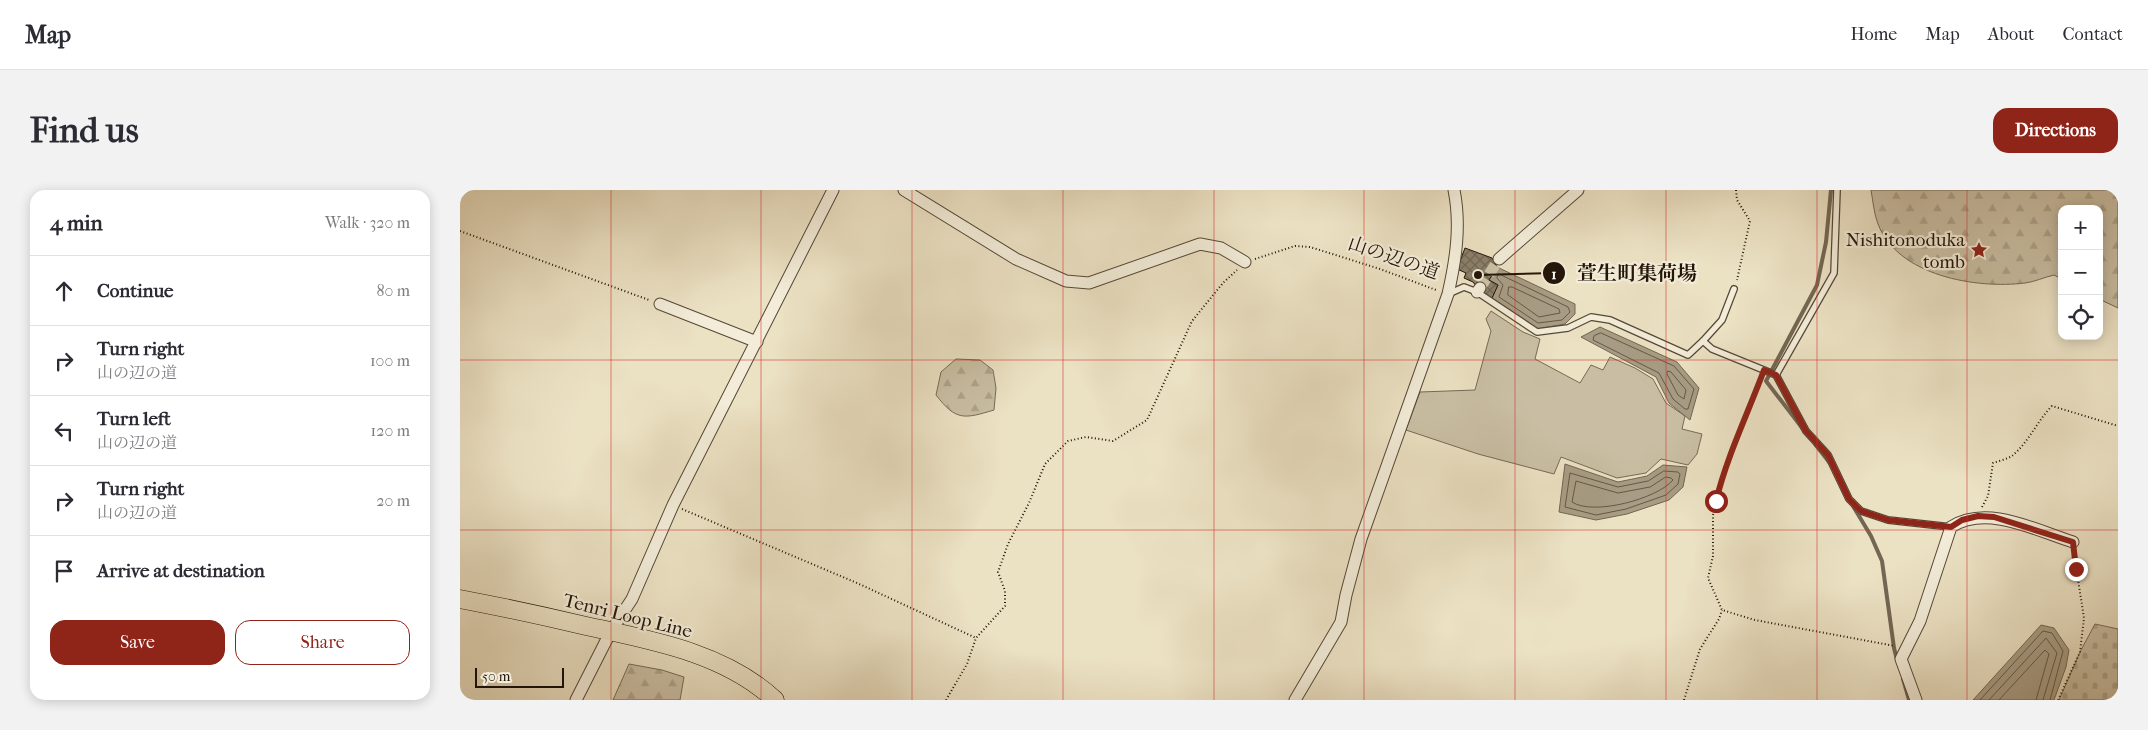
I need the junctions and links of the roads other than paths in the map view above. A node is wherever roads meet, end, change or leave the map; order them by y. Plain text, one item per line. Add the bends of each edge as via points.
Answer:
1 (834, 190) edge
2 (904, 190) edge
3 (1454, 190) edge
4 (1578, 190) edge
5 (1836, 190) edge
6 (1499, 260) tunnel mouth
7 (1245, 262) road end
8 (1734, 289) road end
9 (1448, 294) junction
10 (660, 304) road end
11 (1703, 340) junction
12 (756, 342) junction
13 (1776, 375) junction
14 (1951, 527) junction
15 (2073, 542) road end
16 (460, 599) edge
17 (611, 631) junction
18 (576, 700) edge
19 (775, 700) edge
20 (1295, 700) edge
21 (1916, 700) edge

1 - 12 street
2 - 7 street via 1016,259 1066,281 1089,283 1200,244 1221,248
3 - 9 street via 1458,234
4 - 6 street
5 - 13 lane via 1834,273
8 - 11 lane via 1722,320
9 - 11 lane, 山の辺の道 via 1464,287 1478,290 1537,332 1568,328 1591,317 1610,320 1688,355
9 - 20 street via 1361,539 1341,622
10 - 12 street
11 - 13 lane via 1712,349
12 - 17 street via 673,505 632,599
13 - 14 lane via 1806,431 1828,455 1849,499 1861,511 1888,520
14 - 15 street via 1978,516 1994,517
14 - 21 street via 1920,621 1901,659
16 - 17 main road, Tenri Loop Line
17 - 18 street
17 - 19 main road, Tenri Loop Line via 688,651 746,677

